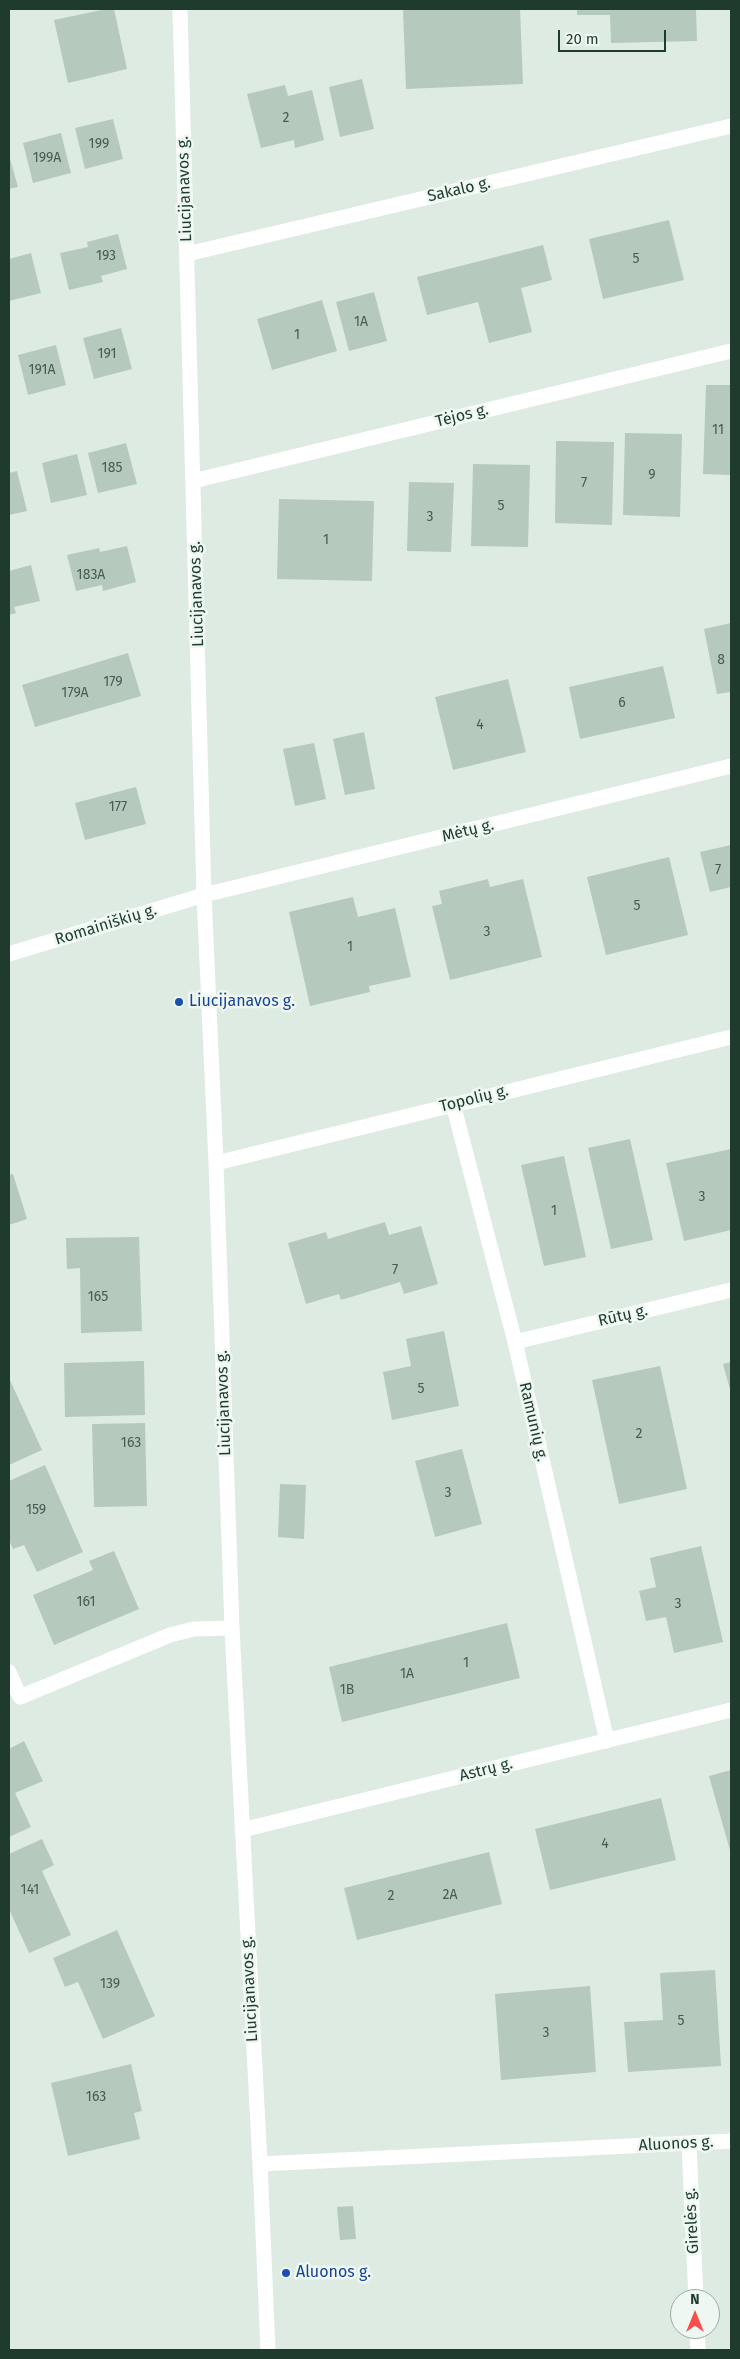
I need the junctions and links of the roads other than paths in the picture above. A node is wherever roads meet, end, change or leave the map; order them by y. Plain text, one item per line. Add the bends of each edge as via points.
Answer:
1 (180, 9) edge
2 (731, 126) edge
3 (187, 254) junction
4 (731, 350) edge
5 (194, 481) junction
6 (731, 766) edge
7 (204, 895) junction
8 (9, 954) edge
9 (731, 1036) edge
10 (453, 1104) junction
11 (216, 1163) junction
12 (731, 1290) edge
13 (514, 1342) junction
14 (232, 1628) junction
15 (9, 1672) edge
16 (14, 1700) edge
17 (731, 1710) edge
18 (607, 1741) junction
19 (242, 1830) junction
20 (731, 2142) edge
21 (689, 2144) junction
22 (260, 2164) junction
23 (696, 2289) edge
24 (268, 2350) edge

1 - 3 street, Liucijanavos g.
2 - 3 street, Sakalo g.
3 - 5 street, Liucijanavos g.
4 - 5 street, Tėjos g.
5 - 7 street, Liucijanavos g.
6 - 7 street, Mėtų g.
7 - 8 street, Romainiškių g.
7 - 11 street, Liucijanavos g.
9 - 10 street, Topolių g.
10 - 11 street, Topolių g.
10 - 13 street, Ramunių g.
11 - 14 street, Liucijanavos g.
12 - 13 street, Rūtų g.
13 - 18 street, Ramunių g.
14 - 16 street via 194,1629 170,1635
14 - 19 street, Liucijanavos g.
15 - 16 street
17 - 18 street, Astrų g.
18 - 19 street, Astrų g.
19 - 22 street, Liucijanavos g.
20 - 21 street, Aluonos g.
21 - 22 street, Aluonos g.
21 - 23 street, Girelės g.
22 - 24 street, Liucijanavos g.

